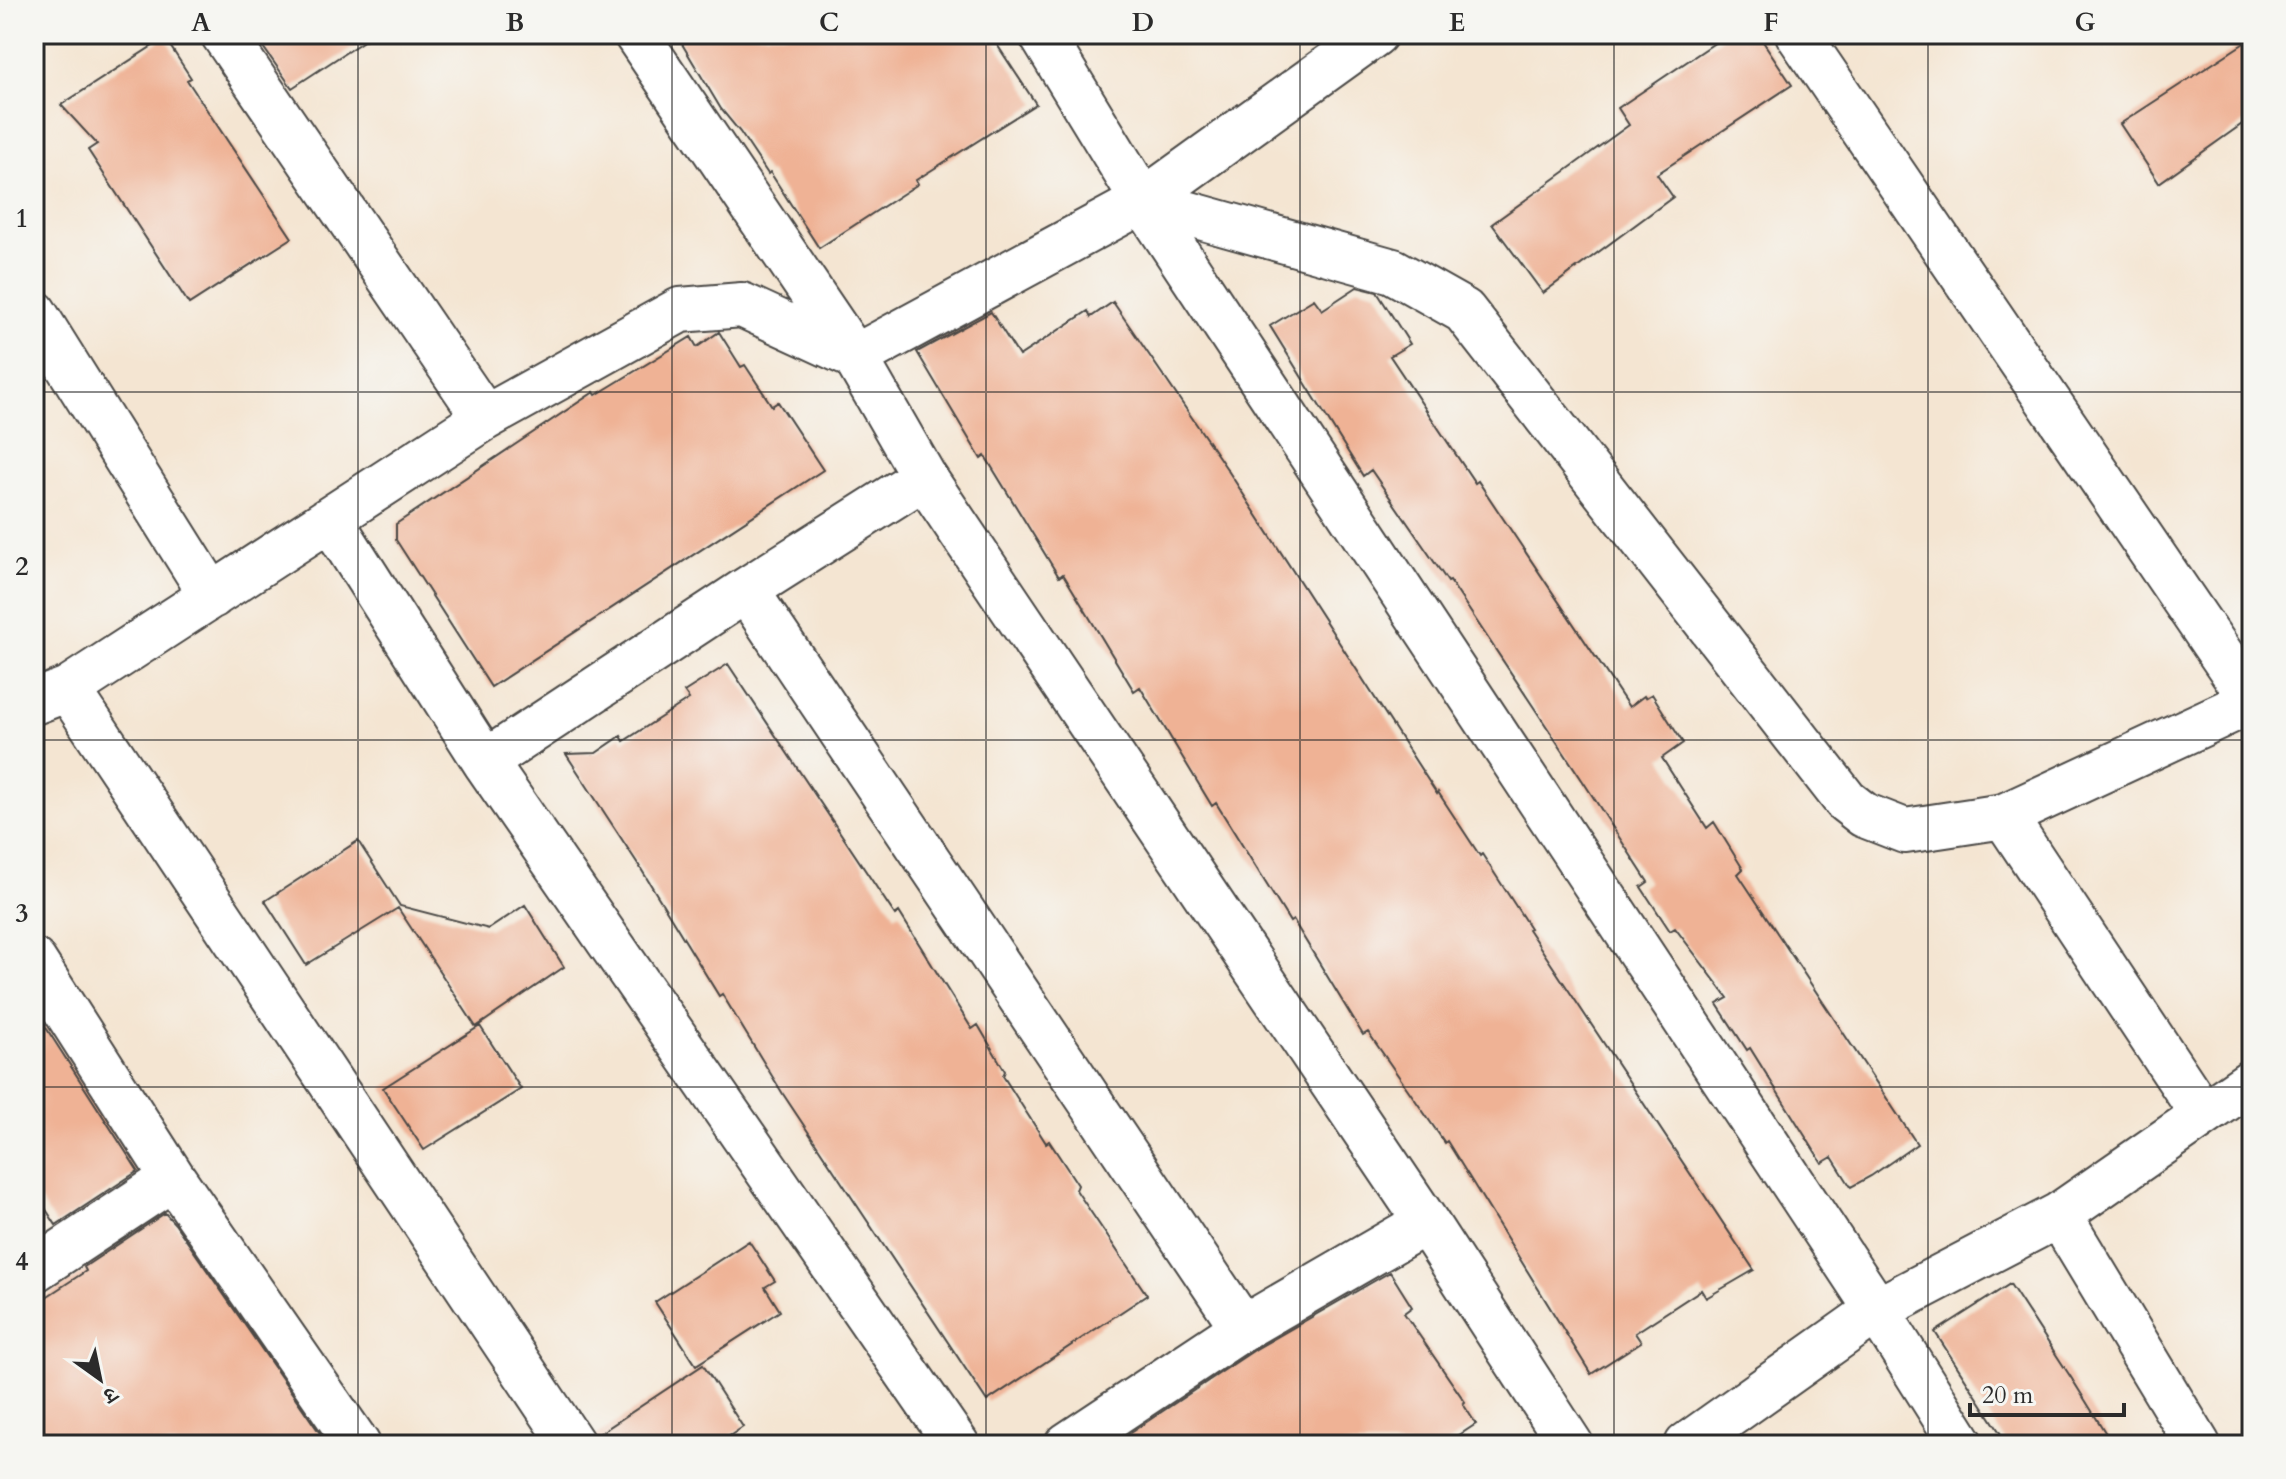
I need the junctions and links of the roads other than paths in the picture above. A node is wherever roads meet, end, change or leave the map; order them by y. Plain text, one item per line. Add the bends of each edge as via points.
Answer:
1 (223, 34) edge
2 (636, 34) edge
3 (1041, 34) edge
4 (1375, 34) edge
5 (1798, 34) edge
6 (1143, 201) junction
7 (34, 312) edge
8 (855, 357) junction
9 (485, 418) junction
10 (924, 477) junction
11 (330, 519) junction
12 (746, 590) junction
13 (212, 596) junction
14 (51, 696) edge
15 (2252, 700) edge
16 (485, 762) junction
17 (2004, 816) junction
18 (34, 961) edge
19 (2252, 1081) edge
20 (2203, 1115) junction
21 (173, 1178) junction
22 (2059, 1215) junction
23 (1426, 1222) junction
24 (34, 1270) edge
25 (1877, 1310) junction
26 (1243, 1328) junction
27 (358, 1445) edge
28 (573, 1445) edge
29 (957, 1445) edge
30 (1067, 1445) edge
31 (1571, 1445) edge
32 (1687, 1445) edge
33 (1962, 1445) edge
34 (2198, 1445) edge

1 - 9 street
2 - 8 street
3 - 6 street
4 - 6 street
5 - 15 street
6 - 8 street
6 - 17 street via 1393,271 1464,311 1846,801 1864,815 1905,831
6 - 25 street
7 - 13 street
8 - 9 street via 742,305 680,310
8 - 10 street
9 - 11 street
10 - 12 street
10 - 23 street
11 - 13 street
11 - 16 street
12 - 16 street
12 - 26 street
13 - 14 street
14 - 28 street
15 - 17 street
16 - 29 street
17 - 20 street
18 - 21 street
19 - 20 street
20 - 22 street
21 - 24 street
21 - 27 street
22 - 25 street
22 - 34 street
23 - 26 street
23 - 31 street
25 - 32 street
25 - 33 street
26 - 30 street

